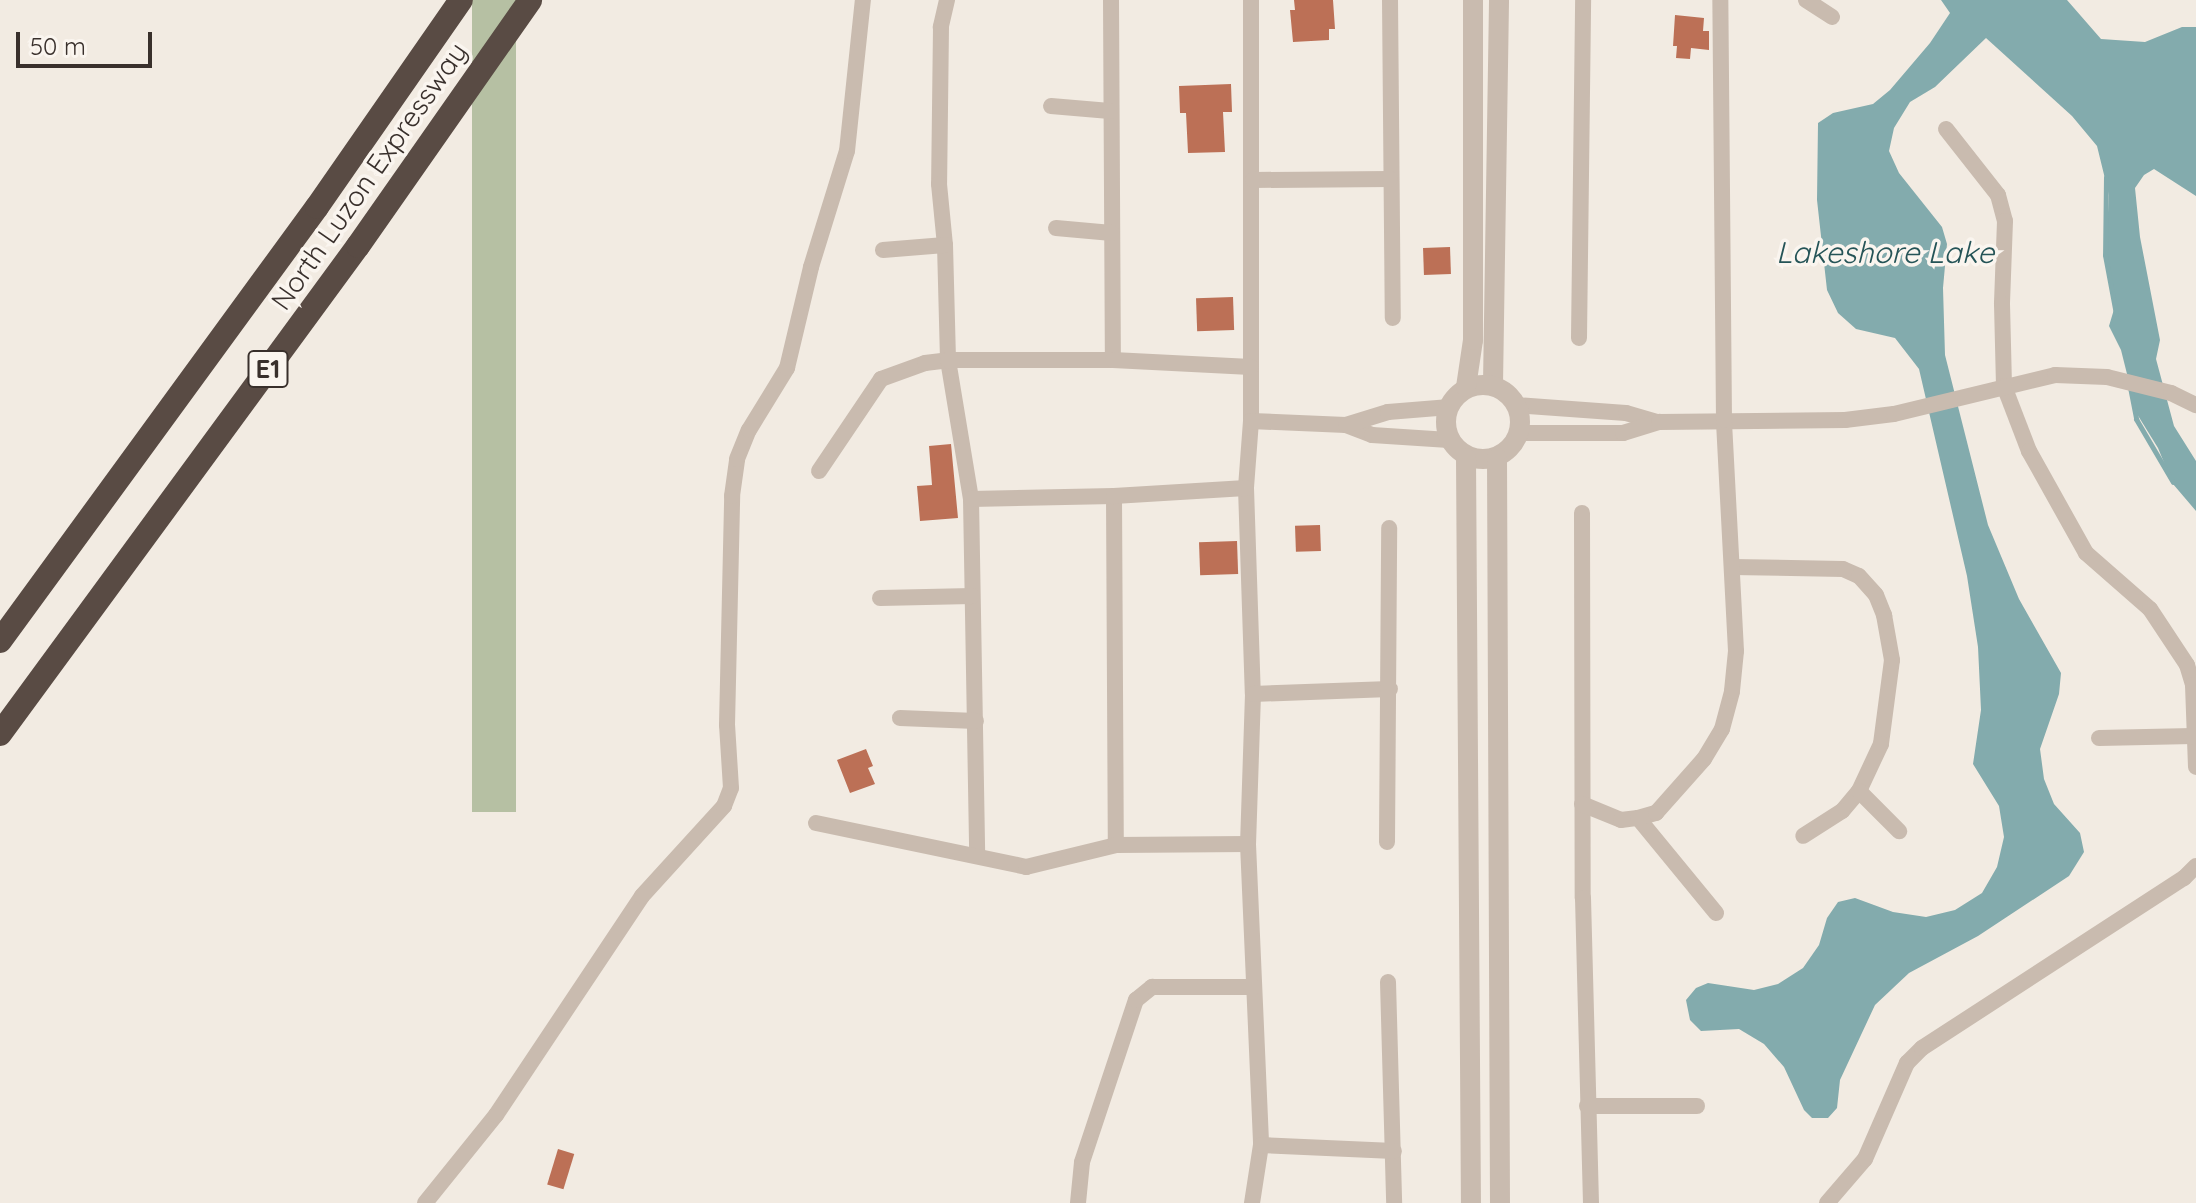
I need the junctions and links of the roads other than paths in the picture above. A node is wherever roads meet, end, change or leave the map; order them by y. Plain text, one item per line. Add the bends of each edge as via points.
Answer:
1 (461, 0) edge
2 (530, 0) edge
3 (863, 0) edge
4 (947, 0) edge
5 (1111, 0) edge
6 (1251, 0) edge
7 (1390, 0) edge
8 (1473, 0) edge
9 (1499, 0) edge
10 (1583, 0) edge
11 (1720, 0) edge
12 (1806, 0) edge
13 (1832, 17) dead end
14 (1051, 106) dead end
15 (1110, 111) junction
16 (1946, 129) dead end
17 (1390, 179) junction
18 (1253, 180) junction
19 (1056, 228) dead end
20 (1112, 233) junction
21 (945, 245) junction
22 (883, 250) dead end
23 (1393, 318) dead end
24 (1579, 338) dead end
25 (948, 360) junction
26 (1113, 360) junction
27 (1251, 367) junction
28 (1493, 384) junction
29 (2004, 386) junction
30 (1466, 387) junction
31 (1515, 405) junction
32 (2196, 405) edge
33 (1450, 407) junction
34 (1724, 420) junction
35 (1251, 421) junction
36 (1659, 422) junction
37 (1346, 425) junction
38 (1519, 433) junction
39 (1449, 440) junction
40 (1466, 458) junction
41 (1497, 458) junction
42 (819, 471) dead end
43 (1246, 488) junction
44 (1114, 496) junction
45 (971, 499) junction
46 (1582, 513) dead end
47 (1389, 528) dead end
48 (1732, 567) junction
49 (972, 596) junction
50 (880, 598) dead end
51 (0, 641) edge
52 (1390, 689) junction
53 (1253, 694) junction
54 (900, 718) dead end
55 (976, 721) junction
56 (0, 734) edge
57 (2193, 736) junction
58 (2099, 738) dead end
59 (2196, 767) edge
60 (1859, 791) junction
61 (1582, 804) junction
62 (1638, 818) junction
63 (816, 823) dead end
64 (1899, 831) dead end
65 (1803, 836) dead end
66 (1387, 842) dead end
67 (1248, 844) junction
68 (1116, 845) junction
69 (977, 856) junction
70 (2196, 866) edge
71 (1716, 913) dead end
72 (1388, 982) dead end
73 (1254, 987) junction
74 (1587, 1106) junction
75 (1697, 1106) dead end
76 (1261, 1145) junction
77 (1394, 1151) junction
78 (425, 1203) edge
79 (1078, 1203) edge
80 (1252, 1203) edge
81 (1394, 1203) edge
82 (1471, 1203) edge
83 (1500, 1203) edge
84 (1591, 1203) edge
85 (1827, 1203) edge

1 - 51 highway, North Luzon Expressway / E1
2 - 56 highway, North Luzon Expressway / E1 via 358,246
3 - 78 street via 847,151 787,368 737,459 727,725 731,788 724,806 642,896 496,1115
4 - 21 street via 941,27 939,184
5 - 15 street
6 - 18 street
7 - 17 street
8 - 30 street via 1473,340
9 - 28 street
10 - 24 street
11 - 34 street
12 - 13 street
14 - 15 street
15 - 20 street
16 - 29 street via 1998,195 2005,221
17 - 18 street
17 - 23 street
18 - 27 street
19 - 20 street
20 - 26 street
21 - 22 street
21 - 25 street
25 - 26 street
25 - 42 street via 881,379
25 - 45 street
26 - 27 street
27 - 35 street
28 - 30 street
28 - 31 street
29 - 32 street via 2055,375 2107,377
29 - 34 street via 1925,409 1845,420
29 - 57 street via 2029,451 2086,553 2150,609 2187,665 2193,685
30 - 33 street
31 - 36 street via 1626,413
31 - 38 street
33 - 37 street via 1388,412
33 - 39 street
34 - 36 street
34 - 48 street
35 - 37 street
35 - 43 street
36 - 38 street via 1623,433
37 - 39 street via 1372,435
38 - 41 street via 1513,446
39 - 40 street
40 - 41 street
40 - 82 street
41 - 83 street
43 - 44 street
43 - 53 street
44 - 45 street
44 - 68 street
45 - 49 street
46 - 61 street
47 - 52 street
48 - 60 street via 1843,569 1859,576 1876,595 1892,660 1881,744
48 - 62 street via 1736,651 1722,729 1704,759 1656,813
49 - 50 street
49 - 55 street
52 - 53 street
52 - 66 street
53 - 67 street
54 - 55 street
55 - 69 street
57 - 58 street
57 - 59 street
60 - 64 street
60 - 65 street via 1842,811
61 - 62 street via 1621,820
61 - 74 street
62 - 71 street
63 - 69 street
67 - 68 street
67 - 73 street
68 - 69 street via 1026,867
70 - 85 street via 1922,1048 1907,1063 1865,1159
72 - 77 street
73 - 76 street
73 - 79 street via 1152,987 1136,1000 1082,1162
74 - 75 street
74 - 84 street
76 - 77 street
76 - 80 street
77 - 81 street

